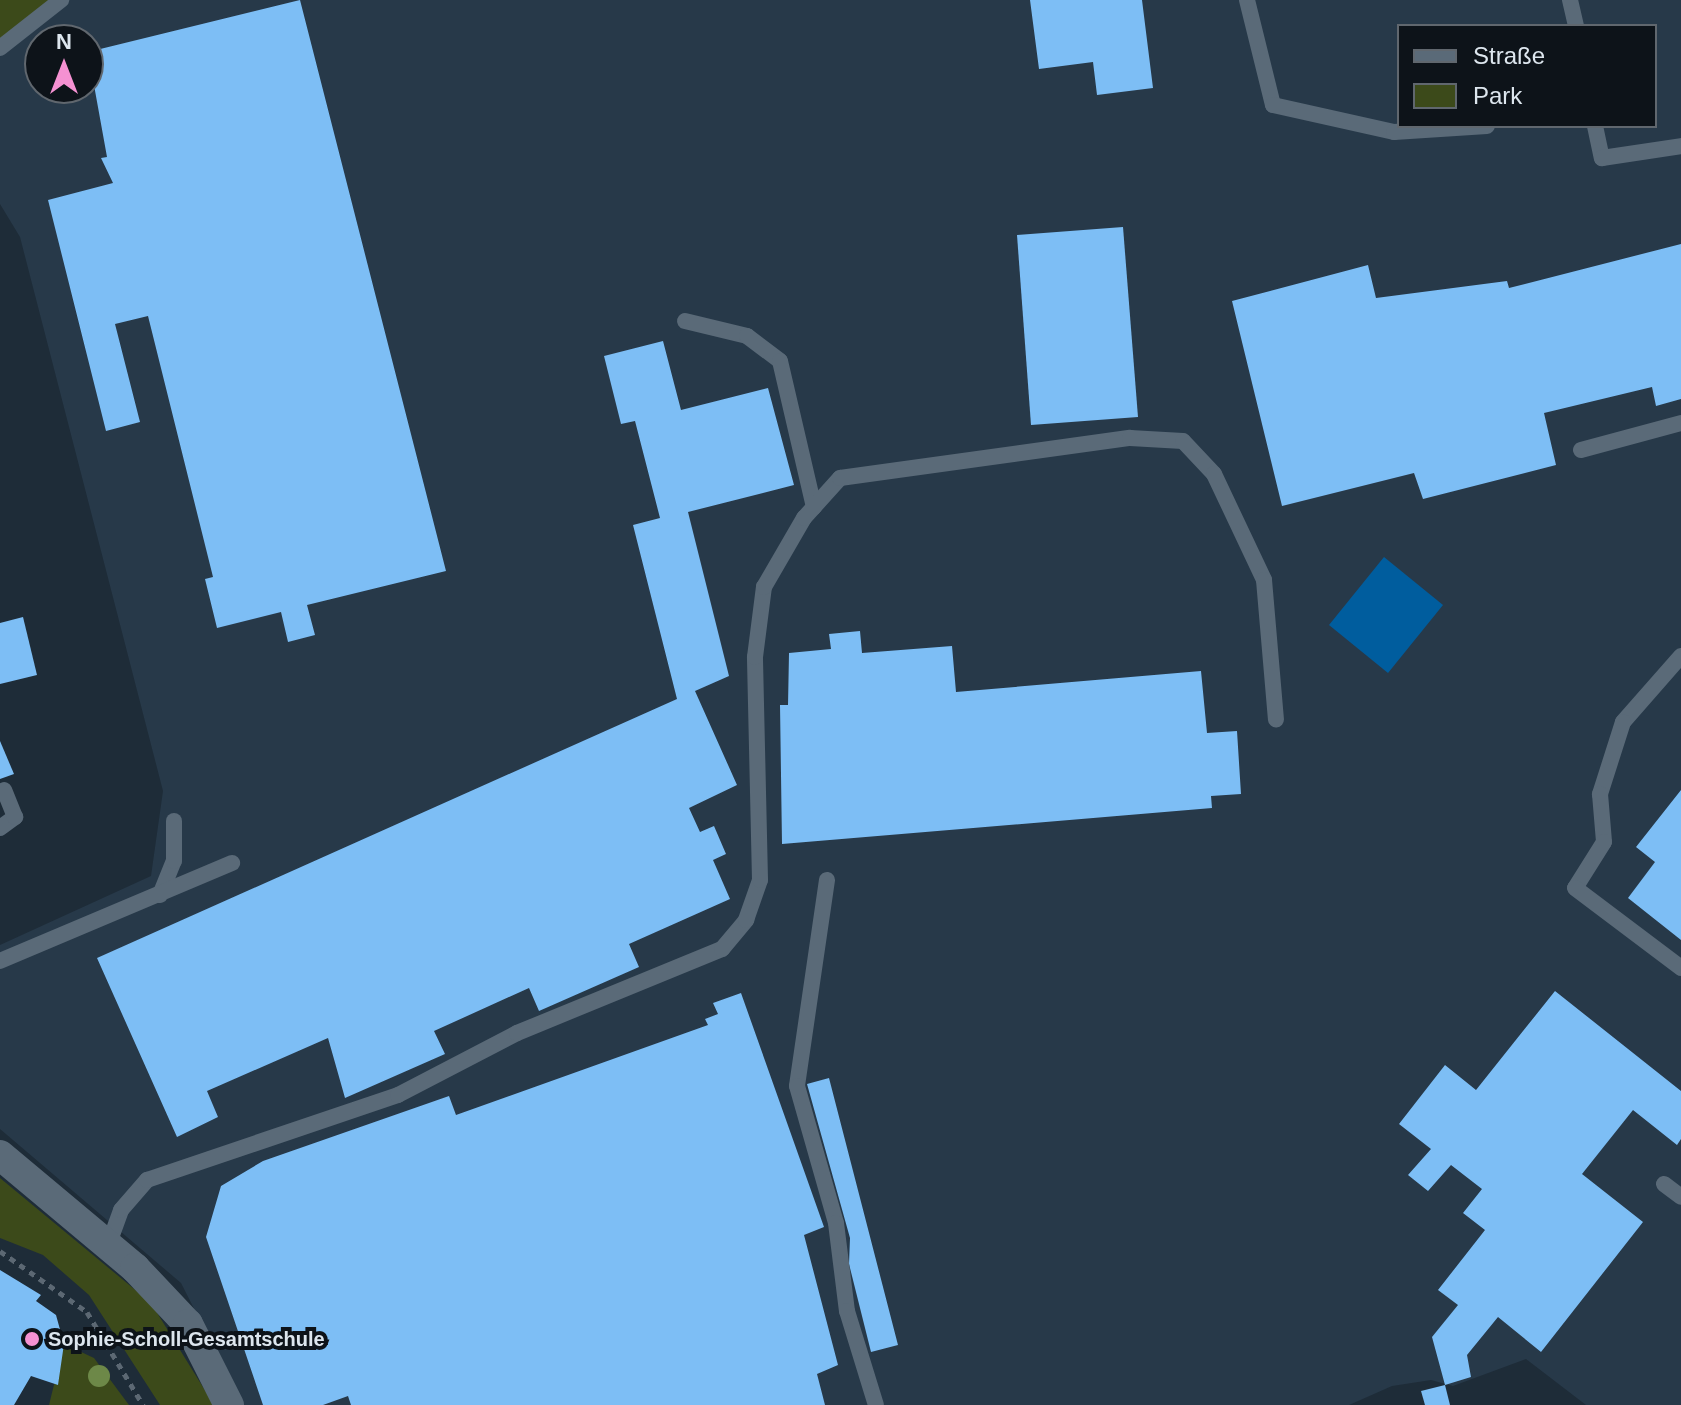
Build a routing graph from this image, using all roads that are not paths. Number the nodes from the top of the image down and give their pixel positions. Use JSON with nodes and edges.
{"nodes":[{"id":1,"x":61,"y":0,"type":"edge"},
{"id":2,"x":1247,"y":0,"type":"edge"},
{"id":3,"x":1570,"y":0,"type":"edge"},
{"id":4,"x":1576,"y":24,"type":"edge"},
{"id":5,"x":0,"y":48,"type":"edge"},
{"id":6,"x":1456,"y":128,"type":"edge"},
{"id":7,"x":1595,"y":128,"type":"edge"},
{"id":8,"x":1681,"y":146,"type":"edge"},
{"id":9,"x":685,"y":321,"type":"dead end"},
{"id":10,"x":1681,"y":423,"type":"edge"},
{"id":11,"x":1581,"y":450,"type":"dead end"},
{"id":12,"x":814,"y":507,"type":"junction"},
{"id":13,"x":1681,"y":656,"type":"edge"},
{"id":14,"x":1276,"y":719,"type":"dead end"},
{"id":15,"x":4,"y":790,"type":"dead end"},
{"id":16,"x":174,"y":821,"type":"dead end"},
{"id":17,"x":0,"y":828,"type":"edge"},
{"id":18,"x":232,"y":863,"type":"dead end"},
{"id":19,"x":827,"y":880,"type":"dead end"},
{"id":20,"x":160,"y":895,"type":"junction"},
{"id":21,"x":0,"y":961,"type":"edge"},
{"id":22,"x":1681,"y":968,"type":"edge"},
{"id":23,"x":0,"y":1155,"type":"edge"},
{"id":24,"x":1664,"y":1184,"type":"dead end"},
{"id":25,"x":1681,"y":1197,"type":"edge"},
{"id":26,"x":108,"y":1246,"type":"junction"},
{"id":27,"x":229,"y":1405,"type":"edge"},
{"id":28,"x":876,"y":1405,"type":"edge"}],
"edges":[{"from":1,"to":5,"type":"lane"},
{"from":2,"to":6,"type":"lane"},
{"from":3,"to":4,"type":"lane"},
{"from":7,"to":8,"type":"lane"},
{"from":9,"to":12,"type":"lane"},
{"from":10,"to":11,"type":"lane"},
{"from":12,"to":14,"type":"lane"},
{"from":12,"to":26,"type":"lane"},
{"from":13,"to":22,"type":"lane"},
{"from":15,"to":17,"type":"lane"},
{"from":16,"to":20,"type":"lane"},
{"from":18,"to":20,"type":"lane"},
{"from":19,"to":28,"type":"lane"},
{"from":20,"to":21,"type":"lane"},
{"from":23,"to":26,"type":"street"},
{"from":24,"to":25,"type":"lane"},
{"from":26,"to":27,"type":"street"}]}
